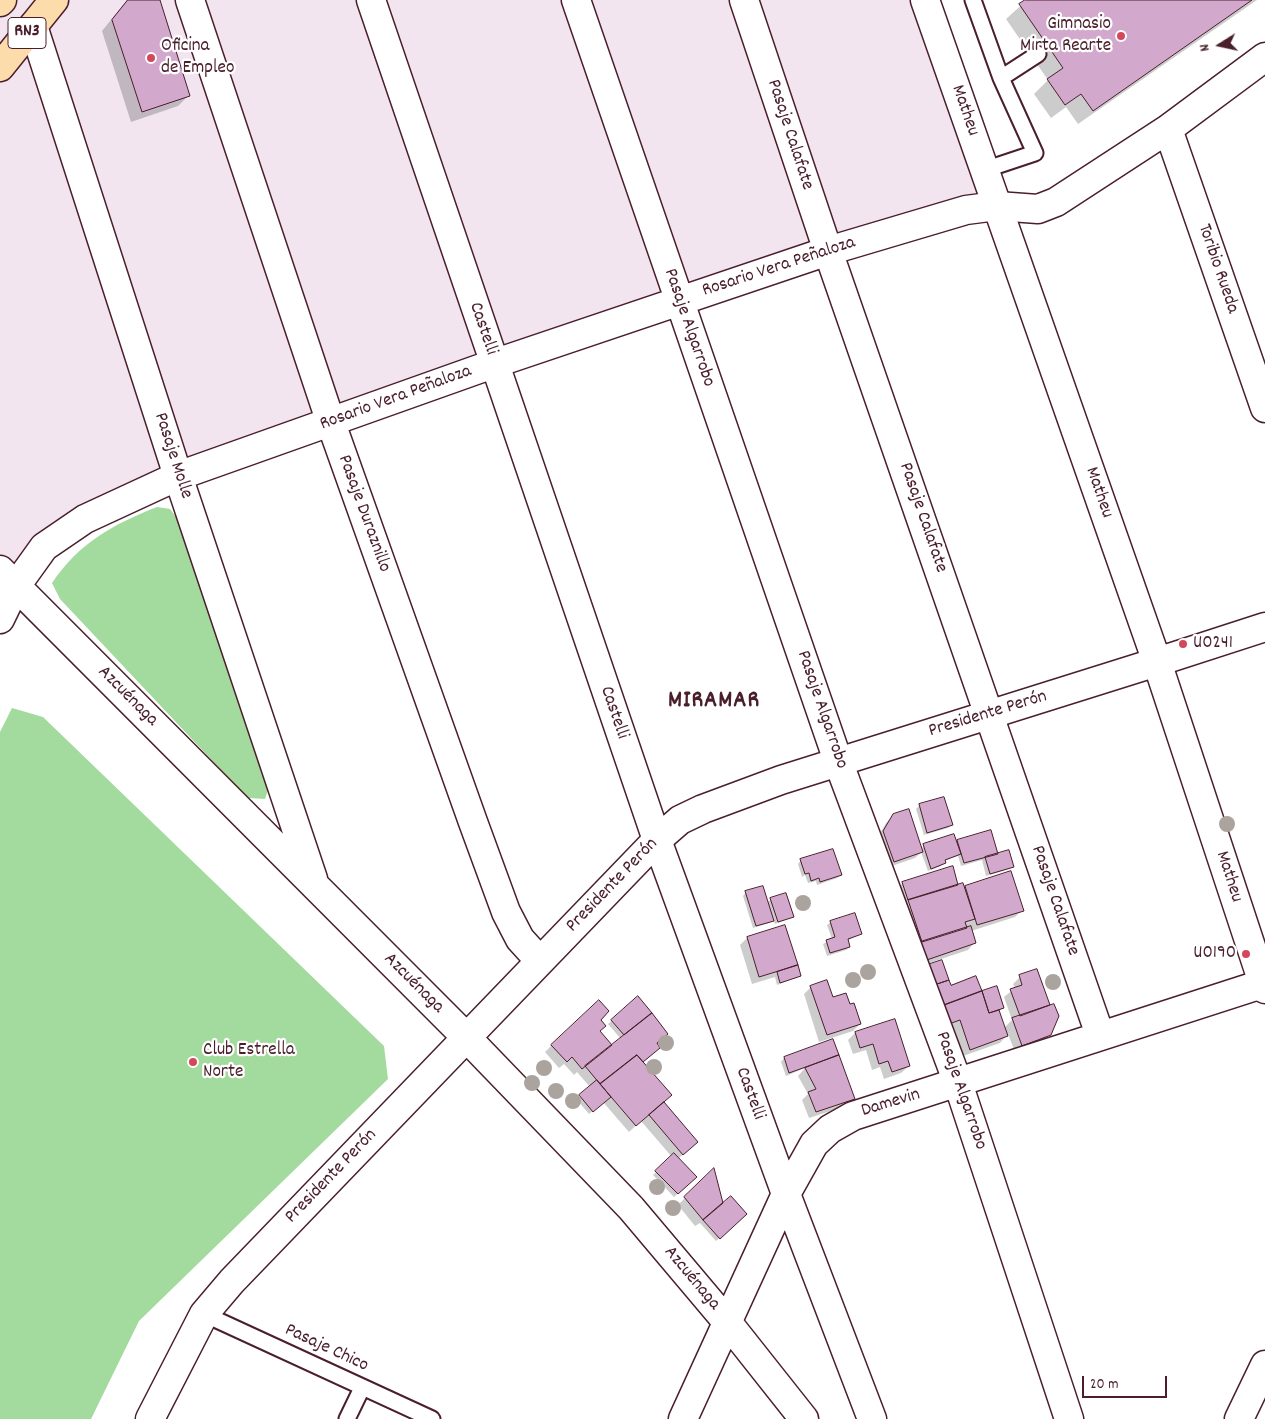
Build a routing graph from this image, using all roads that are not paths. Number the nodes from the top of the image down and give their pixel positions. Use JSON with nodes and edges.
{"nodes":[{"id":1,"x":54,"y":0,"type":"edge"},
{"id":2,"x":190,"y":0,"type":"edge"},
{"id":3,"x":371,"y":0,"type":"edge"},
{"id":4,"x":576,"y":0,"type":"edge"},
{"id":5,"x":744,"y":0,"type":"edge"},
{"id":6,"x":925,"y":0,"type":"edge"},
{"id":7,"x":973,"y":0,"type":"edge"},
{"id":8,"x":13,"y":46,"type":"edge"},
{"id":9,"x":1038,"y":54,"type":"dead end"},
{"id":10,"x":1265,"y":57,"type":"edge"},
{"id":11,"x":0,"y":66,"type":"edge"},
{"id":12,"x":1001,"y":78,"type":"junction"},
{"id":13,"x":1168,"y":129,"type":"junction"},
{"id":14,"x":984,"y":170,"type":"junction"},
{"id":15,"x":997,"y":206,"type":"junction"},
{"id":16,"x":828,"y":251,"type":"junction"},
{"id":17,"x":678,"y":301,"type":"junction"},
{"id":18,"x":493,"y":364,"type":"junction"},
{"id":19,"x":1265,"y":408,"type":"edge"},
{"id":20,"x":330,"y":423,"type":"junction"},
{"id":21,"x":178,"y":476,"type":"junction"},
{"id":22,"x":8,"y":578,"type":"edge"},
{"id":23,"x":0,"y":619,"type":"edge"},
{"id":24,"x":1265,"y":627,"type":"edge"},
{"id":25,"x":1157,"y":662,"type":"junction"},
{"id":26,"x":991,"y":715,"type":"junction"},
{"id":27,"x":838,"y":761,"type":"junction"},
{"id":28,"x":657,"y":840,"type":"junction"},
{"id":29,"x":314,"y":884,"type":"junction"},
{"id":30,"x":540,"y":961,"type":"junction"},
{"id":31,"x":1264,"y":985,"type":"edge"},
{"id":32,"x":1100,"y":1035,"type":"junction"},
{"id":33,"x":466,"y":1037,"type":"junction"},
{"id":34,"x":958,"y":1083,"type":"junction"},
{"id":35,"x":786,"y":1194,"type":"junction"},
{"id":36,"x":204,"y":1314,"type":"junction"},
{"id":37,"x":728,"y":1324,"type":"junction"},
{"id":38,"x":1265,"y":1364,"type":"edge"},
{"id":39,"x":362,"y":1388,"type":"junction"},
{"id":40,"x":150,"y":1419,"type":"edge"},
{"id":41,"x":348,"y":1419,"type":"edge"},
{"id":42,"x":432,"y":1419,"type":"edge"},
{"id":43,"x":683,"y":1419,"type":"edge"},
{"id":44,"x":804,"y":1419,"type":"edge"},
{"id":45,"x":872,"y":1419,"type":"edge"},
{"id":46,"x":1069,"y":1419,"type":"edge"},
{"id":47,"x":1239,"y":1419,"type":"edge"}],
"edges":[{"from":1,"to":8,"type":"highway","number":"RN3"},
{"from":2,"to":20,"type":"street","name":"Pasaje Duraznillo"},
{"from":3,"to":18,"type":"street","name":"Castelli"},
{"from":4,"to":17,"type":"street","name":"Pasaje Algarrobo"},
{"from":5,"to":16,"type":"street","name":"Pasaje Calafate"},
{"from":6,"to":14,"type":"street","name":"Matheu"},
{"from":7,"to":12,"type":"lane"},
{"from":8,"to":11,"type":"highway","number":"RN3"},
{"from":8,"to":21,"type":"street","name":"Pasaje Molle"},
{"from":9,"to":12,"type":"lane"},
{"from":10,"to":13,"type":"street","name":"Rosario Vera Peñaloza"},
{"from":12,"to":14,"type":"lane"},
{"from":13,"to":15,"type":"street","name":"Rosario Vera Peñaloza"},
{"from":13,"to":19,"type":"street","name":"Toribio Rueda"},
{"from":14,"to":15,"type":"street","name":"Matheu"},
{"from":15,"to":16,"type":"street","name":"Rosario Vera Peñaloza"},
{"from":15,"to":25,"type":"street","name":"Matheu"},
{"from":16,"to":17,"type":"street","name":"Rosario Vera Peñaloza"},
{"from":16,"to":26,"type":"street","name":"Pasaje Calafate"},
{"from":17,"to":18,"type":"street","name":"Rosario Vera Peñaloza"},
{"from":17,"to":27,"type":"street","name":"Pasaje Algarrobo"},
{"from":18,"to":20,"type":"street","name":"Rosario Vera Peñaloza"},
{"from":18,"to":28,"type":"street","name":"Castelli"},
{"from":20,"to":21,"type":"street","name":"Rosario Vera Peñaloza"},
{"from":20,"to":30,"type":"street","name":"Pasaje Duraznillo"},
{"from":21,"to":22,"type":"street","name":"Rosario Vera Peñaloza"},
{"from":21,"to":29,"type":"street","name":"Pasaje Molle"},
{"from":22,"to":23,"type":"street","name":"Rosario Vera Peñaloza"},
{"from":22,"to":29,"type":"street","name":"Azcuénaga"},
{"from":24,"to":25,"type":"street","name":"Presidente Perón"},
{"from":25,"to":26,"type":"street","name":"Presidente Perón"},
{"from":25,"to":31,"type":"street","name":"Matheu"},
{"from":26,"to":27,"type":"street","name":"Presidente Perón"},
{"from":26,"to":32,"type":"street","name":"Pasaje Calafate"},
{"from":27,"to":28,"type":"street","name":"Presidente Perón"},
{"from":27,"to":34,"type":"street","name":"Pasaje Algarrobo"},
{"from":28,"to":30,"type":"street","name":"Presidente Perón"},
{"from":28,"to":35,"type":"street","name":"Castelli"},
{"from":29,"to":33,"type":"street","name":"Azcuénaga"},
{"from":30,"to":33,"type":"street","name":"Presidente Perón"},
{"from":31,"to":32,"type":"street","name":"Damevin"},
{"from":32,"to":34,"type":"street","name":"Damevin"},
{"from":33,"to":36,"type":"street","name":"Presidente Perón"},
{"from":33,"to":37,"type":"street","name":"Azcuénaga"},
{"from":34,"to":35,"type":"street","name":"Damevin"},
{"from":34,"to":46,"type":"street","name":"Pasaje Algarrobo"},
{"from":35,"to":37,"type":"street","name":"Damevin"},
{"from":35,"to":45,"type":"street","name":"Castelli"},
{"from":36,"to":39,"type":"lane","name":"Pasaje Chico"},
{"from":36,"to":40,"type":"street","name":"Presidente Perón"},
{"from":37,"to":43,"type":"street","name":"Damevin"},
{"from":37,"to":44,"type":"street","name":"Azcuénaga"},
{"from":38,"to":47,"type":"street"},
{"from":39,"to":41,"type":"lane"},
{"from":39,"to":42,"type":"lane","name":"Pasaje Chico"}]}
